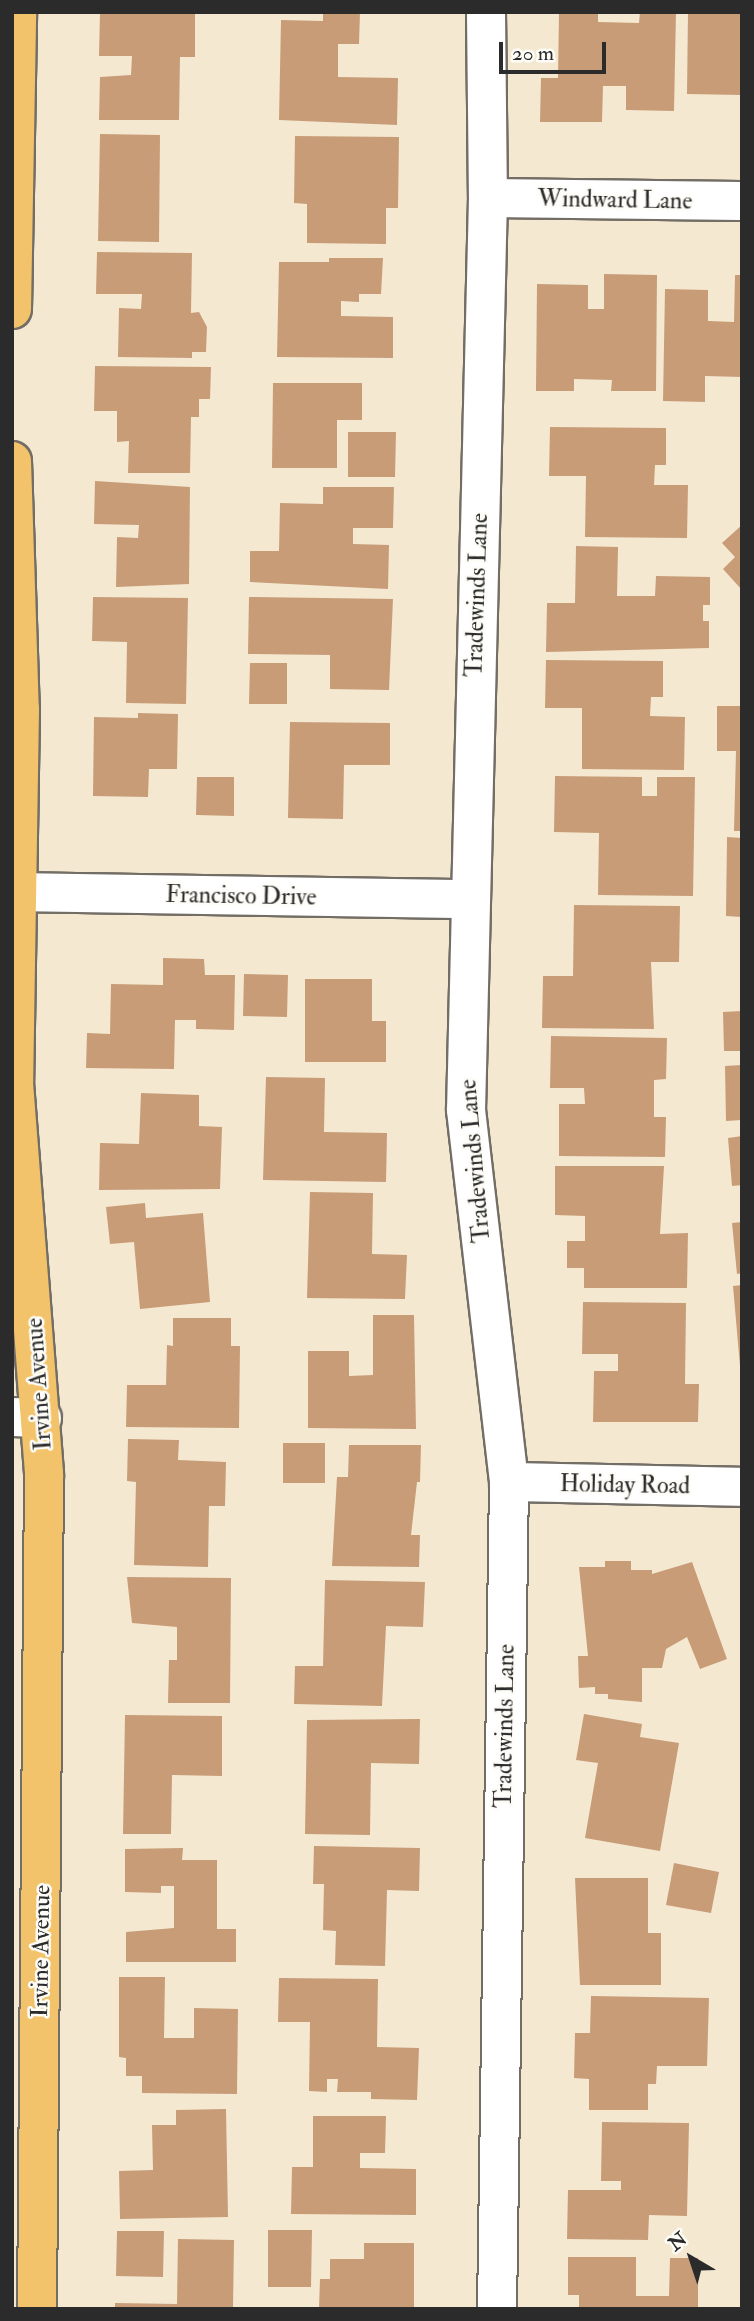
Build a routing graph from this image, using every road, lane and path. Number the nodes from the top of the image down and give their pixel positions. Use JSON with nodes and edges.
{"nodes":[{"id":1,"x":17,"y":12,"type":"edge"},
{"id":2,"x":486,"y":12,"type":"edge"},
{"id":3,"x":13,"y":85,"type":"edge"},
{"id":4,"x":488,"y":198,"type":"junction"},
{"id":5,"x":742,"y":201,"type":"edge"},
{"id":6,"x":12,"y":309,"type":"edge"},
{"id":7,"x":12,"y":461,"type":"edge"},
{"id":8,"x":15,"y":892,"type":"edge"},
{"id":9,"x":469,"y":899,"type":"junction"},
{"id":10,"x":27,"y":1418,"type":"edge"},
{"id":11,"x":509,"y":1482,"type":"junction"},
{"id":12,"x":742,"y":1487,"type":"edge"},
{"id":13,"x":37,"y":2309,"type":"edge"},
{"id":14,"x":497,"y":2309,"type":"edge"}],
"edges":[{"from":1,"to":3,"type":"main road"},
{"from":2,"to":4,"type":"street","name":"Tradewinds Lane"},
{"from":3,"to":6,"type":"main road"},
{"from":4,"to":5,"type":"street","name":"Windward Lane"},
{"from":4,"to":9,"type":"street","name":"Tradewinds Lane"},
{"from":7,"to":8,"type":"main road","name":"Irvine Avenue"},
{"from":8,"to":9,"type":"street","name":"Francisco Drive"},
{"from":8,"to":10,"type":"main road","name":"Irvine Avenue"},
{"from":9,"to":11,"type":"street","name":"Tradewinds Lane"},
{"from":10,"to":13,"type":"main road","name":"Irvine Avenue"},
{"from":11,"to":12,"type":"street","name":"Holiday Road"},
{"from":11,"to":14,"type":"street","name":"Tradewinds Lane"}]}
